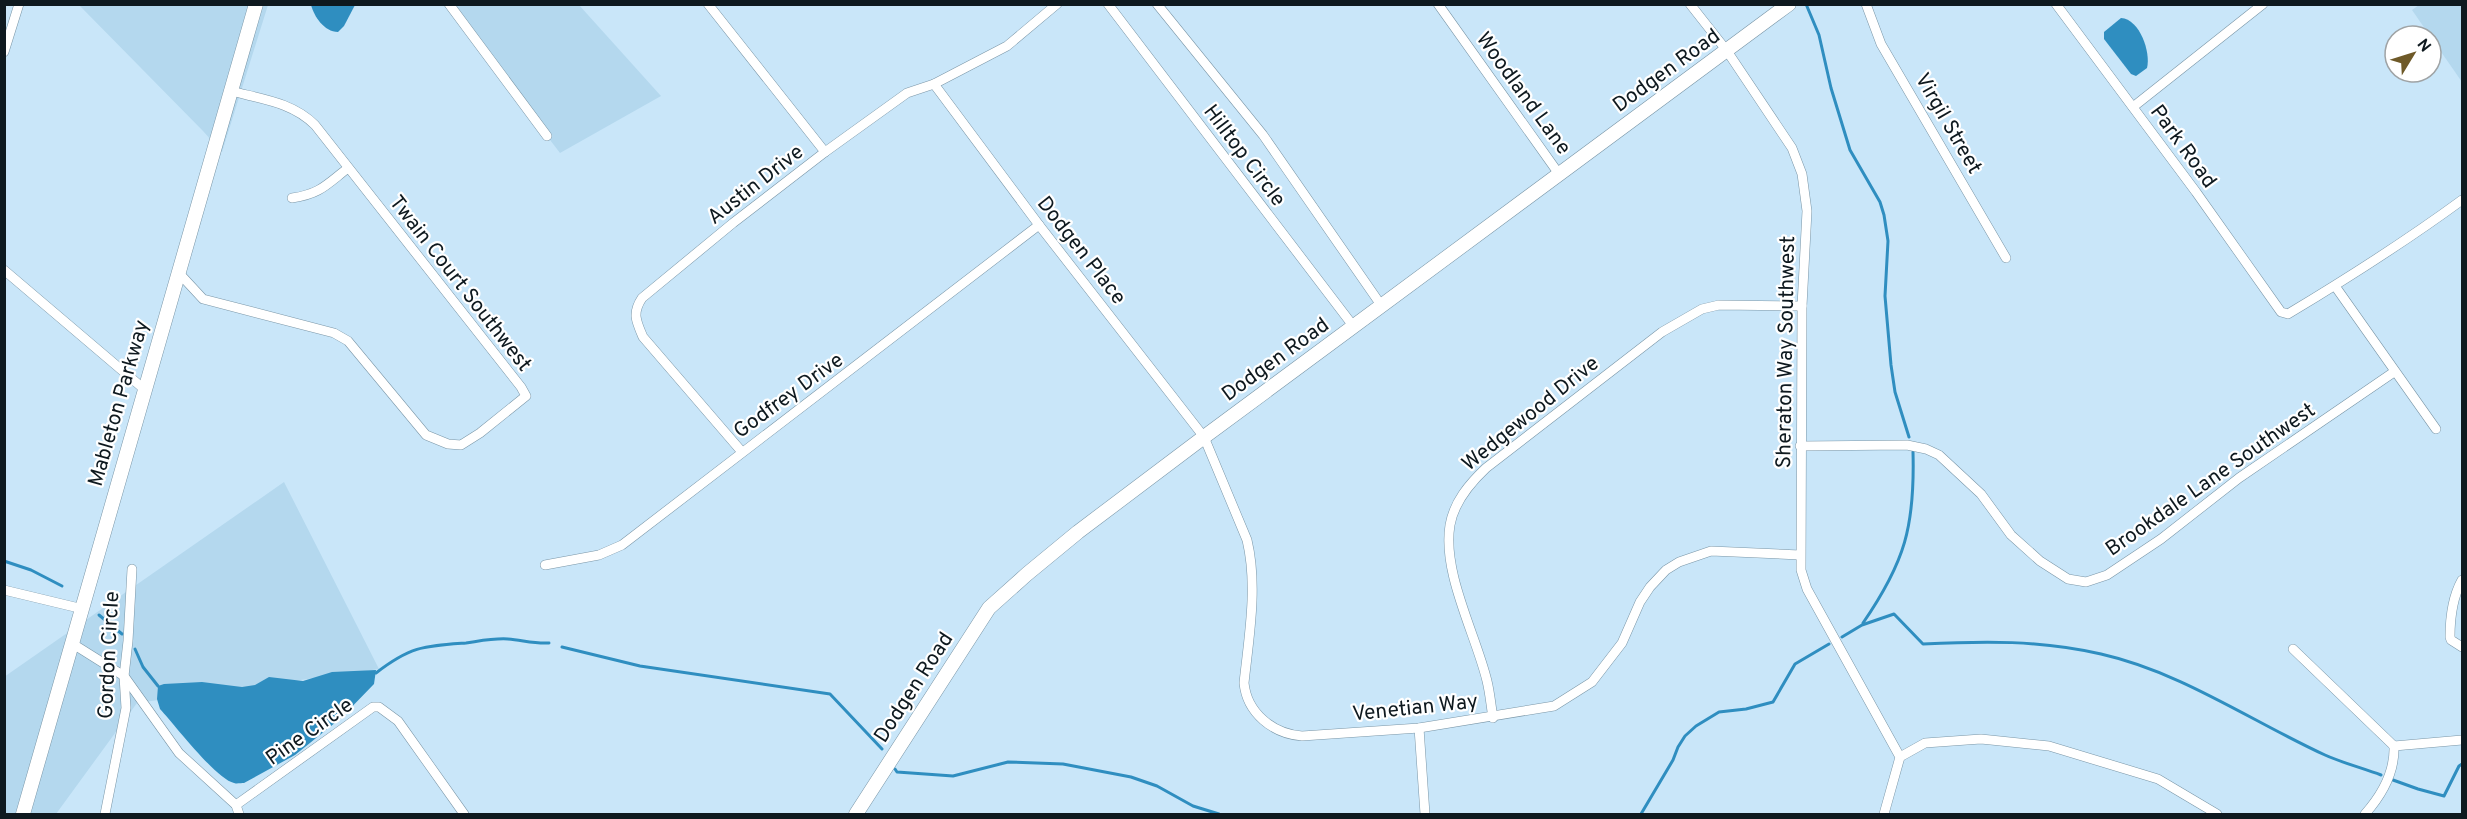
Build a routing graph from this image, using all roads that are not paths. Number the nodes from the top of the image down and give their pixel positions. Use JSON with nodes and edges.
{"nodes":[{"id":1,"x":18,"y":4,"type":"edge"},
{"id":2,"x":256,"y":4,"type":"edge"},
{"id":3,"x":449,"y":4,"type":"edge"},
{"id":4,"x":708,"y":4,"type":"edge"},
{"id":5,"x":1057,"y":4,"type":"edge"},
{"id":6,"x":1108,"y":4,"type":"edge"},
{"id":7,"x":1157,"y":4,"type":"edge"},
{"id":8,"x":1438,"y":4,"type":"edge"},
{"id":9,"x":1690,"y":4,"type":"edge"},
{"id":10,"x":1789,"y":4,"type":"edge"},
{"id":11,"x":1866,"y":4,"type":"edge"},
{"id":12,"x":2056,"y":4,"type":"edge"},
{"id":13,"x":2263,"y":4,"type":"edge"},
{"id":14,"x":1726,"y":51,"type":"junction"},
{"id":15,"x":4,"y":52,"type":"edge"},
{"id":16,"x":934,"y":84,"type":"junction"},
{"id":17,"x":231,"y":91,"type":"junction"},
{"id":18,"x":2133,"y":107,"type":"junction"},
{"id":19,"x":547,"y":136,"type":"dead end"},
{"id":20,"x":825,"y":152,"type":"junction"},
{"id":21,"x":348,"y":168,"type":"junction"},
{"id":22,"x":1559,"y":174,"type":"junction"},
{"id":23,"x":292,"y":198,"type":"dead end"},
{"id":24,"x":2463,"y":200,"type":"edge"},
{"id":25,"x":1039,"y":225,"type":"junction"},
{"id":26,"x":2006,"y":258,"type":"dead end"},
{"id":27,"x":4,"y":270,"type":"edge"},
{"id":28,"x":178,"y":272,"type":"junction"},
{"id":29,"x":2335,"y":286,"type":"junction"},
{"id":30,"x":1381,"y":305,"type":"junction"},
{"id":31,"x":1802,"y":306,"type":"junction"},
{"id":32,"x":1354,"y":327,"type":"junction"},
{"id":33,"x":2394,"y":372,"type":"junction"},
{"id":34,"x":144,"y":389,"type":"junction"},
{"id":35,"x":2436,"y":429,"type":"dead end"},
{"id":36,"x":1204,"y":437,"type":"junction"},
{"id":37,"x":1800,"y":446,"type":"junction"},
{"id":38,"x":741,"y":452,"type":"junction"},
{"id":39,"x":1800,"y":555,"type":"junction"},
{"id":40,"x":545,"y":565,"type":"dead end"},
{"id":41,"x":132,"y":569,"type":"dead end"},
{"id":42,"x":2463,"y":580,"type":"edge"},
{"id":43,"x":4,"y":590,"type":"edge"},
{"id":44,"x":83,"y":609,"type":"junction"},
{"id":45,"x":73,"y":645,"type":"junction"},
{"id":46,"x":2463,"y":647,"type":"edge"},
{"id":47,"x":2293,"y":649,"type":"dead end"},
{"id":48,"x":123,"y":676,"type":"junction"},
{"id":49,"x":1493,"y":718,"type":"junction"},
{"id":50,"x":1419,"y":728,"type":"junction"},
{"id":51,"x":2463,"y":740,"type":"edge"},
{"id":52,"x":2394,"y":746,"type":"junction"},
{"id":53,"x":1900,"y":757,"type":"junction"},
{"id":54,"x":237,"y":810,"type":"edge"},
{"id":55,"x":23,"y":814,"type":"edge"},
{"id":56,"x":105,"y":814,"type":"edge"},
{"id":57,"x":464,"y":814,"type":"edge"},
{"id":58,"x":856,"y":814,"type":"edge"},
{"id":59,"x":1425,"y":814,"type":"edge"},
{"id":60,"x":1884,"y":814,"type":"edge"},
{"id":61,"x":2217,"y":814,"type":"edge"},
{"id":62,"x":2365,"y":814,"type":"edge"}],
"edges":[{"from":1,"to":15,"type":"street"},
{"from":2,"to":17,"type":"street","name":"Mableton Parkway"},
{"from":3,"to":19,"type":"street"},
{"from":4,"to":20,"type":"street"},
{"from":5,"to":16,"type":"street","name":"Austin Drive"},
{"from":6,"to":32,"type":"street","name":"Hilltop Circle"},
{"from":7,"to":30,"type":"street"},
{"from":8,"to":22,"type":"street","name":"Woodland Lane"},
{"from":9,"to":14,"type":"street","name":"Sheraton Way Southwest"},
{"from":10,"to":14,"type":"street","name":"Dodgen Road"},
{"from":11,"to":26,"type":"street","name":"Virgil Street"},
{"from":12,"to":18,"type":"street","name":"Park Road"},
{"from":13,"to":18,"type":"street"},
{"from":14,"to":22,"type":"street","name":"Dodgen Road"},
{"from":14,"to":31,"type":"street","name":"Sheraton Way Southwest"},
{"from":16,"to":20,"type":"street","name":"Austin Drive"},
{"from":16,"to":25,"type":"street","name":"Dodgen Place"},
{"from":17,"to":21,"type":"street","name":"Twain Court Southwest"},
{"from":17,"to":28,"type":"street","name":"Mableton Parkway"},
{"from":18,"to":29,"type":"street","name":"Park Road"},
{"from":20,"to":38,"type":"street","name":"Austin Drive"},
{"from":21,"to":23,"type":"street"},
{"from":21,"to":28,"type":"street","name":"Twain Court Southwest"},
{"from":22,"to":30,"type":"street","name":"Dodgen Road"},
{"from":24,"to":29,"type":"street"},
{"from":25,"to":36,"type":"street","name":"Dodgen Place"},
{"from":25,"to":38,"type":"street","name":"Godfrey Drive"},
{"from":27,"to":34,"type":"street"},
{"from":28,"to":34,"type":"street","name":"Mableton Parkway"},
{"from":29,"to":33,"type":"street"},
{"from":30,"to":32,"type":"street","name":"Dodgen Road"},
{"from":31,"to":37,"type":"street","name":"Sheraton Way Southwest"},
{"from":31,"to":49,"type":"street","name":"Wedgewood Drive"},
{"from":32,"to":36,"type":"street","name":"Dodgen Road"},
{"from":33,"to":35,"type":"street"},
{"from":33,"to":37,"type":"street","name":"Brookdale Lane Southwest"},
{"from":34,"to":44,"type":"street","name":"Mableton Parkway"},
{"from":36,"to":50,"type":"street","name":"Venetian Way"},
{"from":36,"to":58,"type":"street","name":"Dodgen Road"},
{"from":37,"to":39,"type":"street","name":"Sheraton Way Southwest"},
{"from":38,"to":40,"type":"street","name":"Godfrey Drive"},
{"from":39,"to":49,"type":"street","name":"Venetian Way"},
{"from":39,"to":53,"type":"street","name":"Sheraton Way Southwest"},
{"from":41,"to":48,"type":"street","name":"Gordon Circle"},
{"from":42,"to":46,"type":"street"},
{"from":43,"to":44,"type":"street"},
{"from":44,"to":45,"type":"street","name":"Mableton Parkway"},
{"from":45,"to":48,"type":"street"},
{"from":45,"to":55,"type":"street","name":"Mableton Parkway"},
{"from":47,"to":52,"type":"street"},
{"from":48,"to":54,"type":"street"},
{"from":48,"to":56,"type":"street","name":"Gordon Circle"},
{"from":49,"to":50,"type":"street","name":"Venetian Way"},
{"from":50,"to":59,"type":"street"},
{"from":51,"to":52,"type":"street"},
{"from":52,"to":62,"type":"street"},
{"from":53,"to":60,"type":"street"},
{"from":53,"to":61,"type":"street"},
{"from":54,"to":57,"type":"street","name":"Pine Circle"}]}
